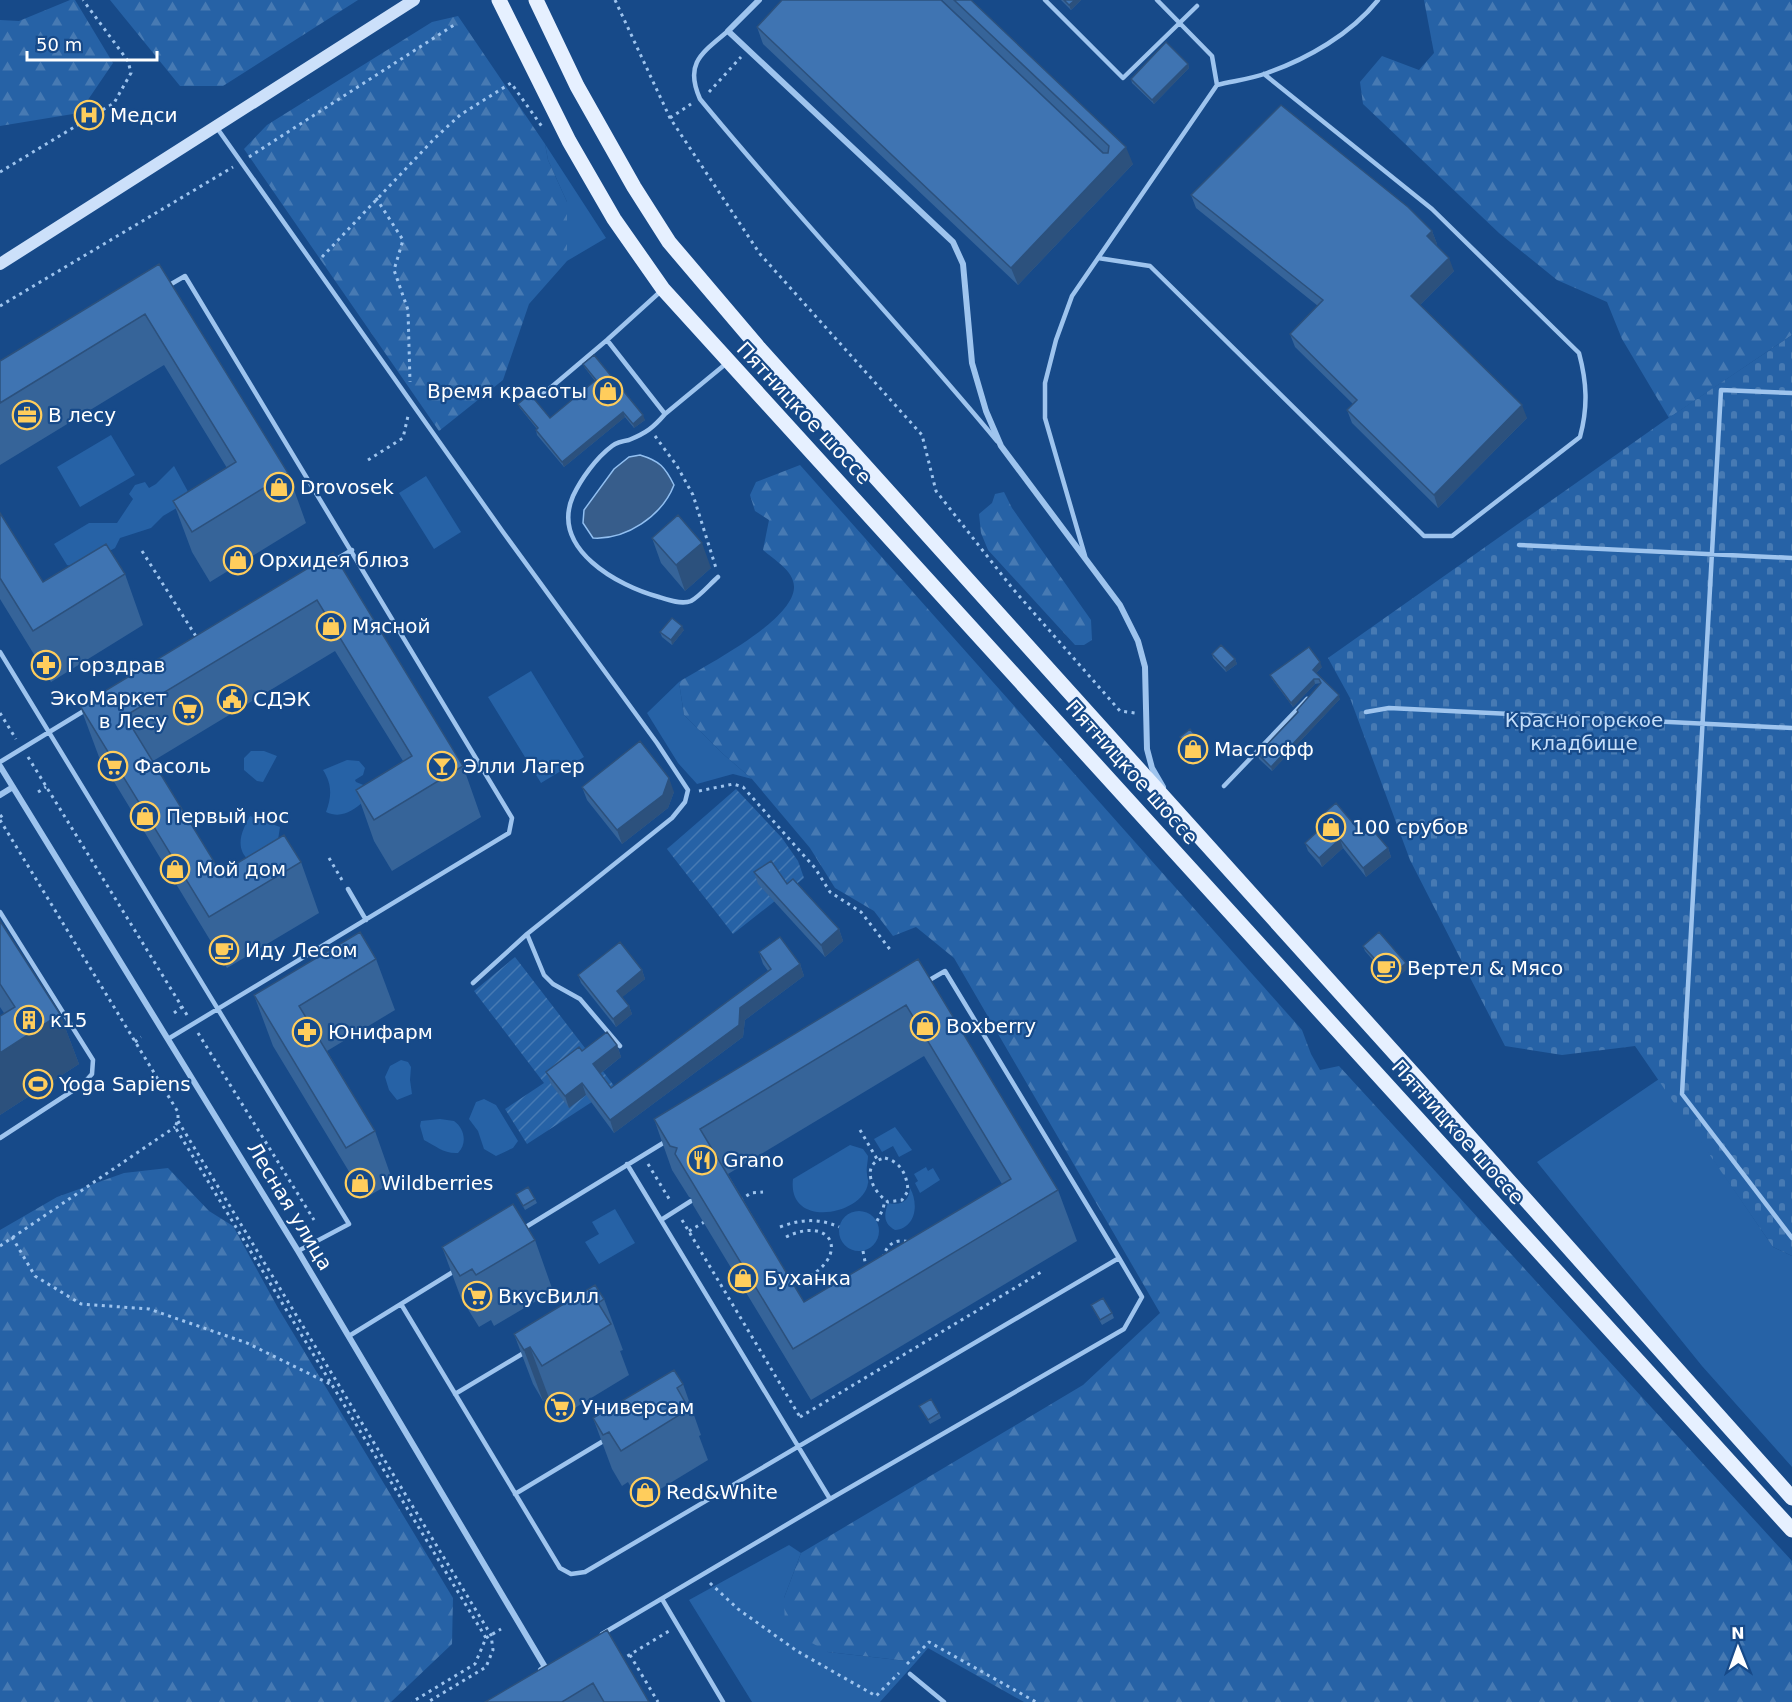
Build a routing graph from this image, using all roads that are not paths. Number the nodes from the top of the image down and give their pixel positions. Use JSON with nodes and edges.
{"nodes":[{"id":1,"x":414,"y":0,"type":"edge"},
{"id":2,"x":499,"y":0,"type":"edge"},
{"id":3,"x":536,"y":0,"type":"edge"},
{"id":4,"x":759,"y":0,"type":"edge"},
{"id":5,"x":1045,"y":0,"type":"edge"},
{"id":6,"x":1157,"y":0,"type":"edge"},
{"id":7,"x":1378,"y":0,"type":"edge"},
{"id":8,"x":1197,"y":6,"type":"dead end"},
{"id":9,"x":1180,"y":22,"type":"junction"},
{"id":10,"x":728,"y":32,"type":"junction"},
{"id":11,"x":1264,"y":74,"type":"junction"},
{"id":12,"x":1217,"y":85,"type":"junction"},
{"id":13,"x":216,"y":128,"type":"junction"},
{"id":14,"x":1098,"y":258,"type":"junction"},
{"id":15,"x":0,"y":264,"type":"edge"},
{"id":16,"x":165,"y":288,"type":"edge"},
{"id":17,"x":663,"y":289,"type":"junction"},
{"id":18,"x":607,"y":340,"type":"junction"},
{"id":19,"x":728,"y":362,"type":"junction"},
{"id":20,"x":1792,"y":393,"type":"edge"},
{"id":21,"x":542,"y":395,"type":"dead end"},
{"id":22,"x":665,"y":414,"type":"junction"},
{"id":23,"x":1001,"y":446,"type":"junction"},
{"id":24,"x":1519,"y":545,"type":"dead end"},
{"id":25,"x":352,"y":549,"type":"junction"},
{"id":26,"x":1712,"y":554,"type":"junction"},
{"id":27,"x":1086,"y":558,"type":"junction"},
{"id":28,"x":1792,"y":558,"type":"edge"},
{"id":29,"x":331,"y":562,"type":"edge"},
{"id":30,"x":718,"y":577,"type":"road end"},
{"id":31,"x":0,"y":652,"type":"edge"},
{"id":32,"x":1311,"y":695,"type":"edge"},
{"id":33,"x":89,"y":708,"type":"edge"},
{"id":34,"x":1366,"y":712,"type":"dead end"},
{"id":35,"x":1703,"y":723,"type":"junction"},
{"id":36,"x":1792,"y":728,"type":"edge"},
{"id":37,"x":50,"y":732,"type":"junction"},
{"id":38,"x":0,"y":764,"type":"edge"},
{"id":39,"x":1224,"y":786,"type":"dead end"},
{"id":40,"x":13,"y":787,"type":"junction"},
{"id":41,"x":0,"y":795,"type":"edge"},
{"id":42,"x":1200,"y":839,"type":"junction"},
{"id":43,"x":348,"y":889,"type":"road end"},
{"id":44,"x":0,"y":912,"type":"edge"},
{"id":45,"x":366,"y":920,"type":"junction"},
{"id":46,"x":527,"y":934,"type":"junction"},
{"id":47,"x":473,"y":983,"type":"dead end"},
{"id":48,"x":924,"y":983,"type":"edge"},
{"id":49,"x":219,"y":1008,"type":"junction"},
{"id":50,"x":168,"y":1039,"type":"junction"},
{"id":51,"x":620,"y":1046,"type":"dead end"},
{"id":52,"x":673,"y":1137,"type":"edge"},
{"id":53,"x":0,"y":1138,"type":"edge"},
{"id":54,"x":627,"y":1164,"type":"junction"},
{"id":55,"x":691,"y":1202,"type":"edge"},
{"id":56,"x":661,"y":1220,"type":"junction"},
{"id":57,"x":519,"y":1231,"type":"edge"},
{"id":58,"x":1792,"y":1238,"type":"edge"},
{"id":59,"x":298,"y":1251,"type":"junction"},
{"id":60,"x":1119,"y":1258,"type":"junction"},
{"id":61,"x":460,"y":1268,"type":"edge"},
{"id":62,"x":400,"y":1304,"type":"junction"},
{"id":63,"x":349,"y":1336,"type":"junction"},
{"id":64,"x":533,"y":1347,"type":"edge"},
{"id":65,"x":455,"y":1394,"type":"junction"},
{"id":66,"x":607,"y":1439,"type":"edge"},
{"id":67,"x":798,"y":1446,"type":"junction"},
{"id":68,"x":515,"y":1494,"type":"junction"},
{"id":69,"x":1792,"y":1498,"type":"edge"},
{"id":70,"x":830,"y":1499,"type":"junction"},
{"id":71,"x":1792,"y":1530,"type":"edge"},
{"id":72,"x":662,"y":1599,"type":"junction"},
{"id":73,"x":594,"y":1639,"type":"edge"},
{"id":74,"x":555,"y":1662,"type":"edge"},
{"id":75,"x":545,"y":1668,"type":"junction"},
{"id":76,"x":536,"y":1673,"type":"edge"},
{"id":77,"x":910,"y":1674,"type":"dead end"},
{"id":78,"x":723,"y":1702,"type":"edge"},
{"id":79,"x":944,"y":1702,"type":"edge"}],
"edges":[{"from":1,"to":13,"type":"street"},
{"from":2,"to":17,"type":"main road","name":"Пятницкое шоссе"},
{"from":3,"to":42,"type":"main road","name":"Пятницкое шоссе"},
{"from":4,"to":10,"type":"street"},
{"from":5,"to":9,"type":"lane"},
{"from":6,"to":9,"type":"lane"},
{"from":7,"to":11,"type":"lane"},
{"from":8,"to":9,"type":"lane"},
{"from":9,"to":12,"type":"lane"},
{"from":10,"to":23,"type":"street"},
{"from":10,"to":23,"type":"lane"},
{"from":11,"to":12,"type":"lane"},
{"from":11,"to":14,"type":"lane"},
{"from":12,"to":14,"type":"lane"},
{"from":13,"to":15,"type":"street"},
{"from":13,"to":46,"type":"lane"},
{"from":14,"to":27,"type":"lane"},
{"from":16,"to":25,"type":"lane"},
{"from":17,"to":18,"type":"lane"},
{"from":17,"to":19,"type":"main road","name":"Пятницкое шоссе"},
{"from":18,"to":21,"type":"lane"},
{"from":18,"to":22,"type":"lane"},
{"from":19,"to":22,"type":"lane"},
{"from":19,"to":71,"type":"main road","name":"Пятницкое шоссе"},
{"from":20,"to":26,"type":"lane"},
{"from":22,"to":30,"type":"lane"},
{"from":23,"to":27,"type":"street"},
{"from":24,"to":26,"type":"lane"},
{"from":25,"to":29,"type":"lane"},
{"from":25,"to":45,"type":"lane"},
{"from":26,"to":28,"type":"lane"},
{"from":26,"to":35,"type":"lane"},
{"from":27,"to":42,"type":"street"},
{"from":31,"to":37,"type":"lane"},
{"from":32,"to":39,"type":"lane"},
{"from":33,"to":37,"type":"lane"},
{"from":34,"to":35,"type":"lane"},
{"from":35,"to":36,"type":"lane"},
{"from":35,"to":58,"type":"lane"},
{"from":37,"to":38,"type":"lane"},
{"from":37,"to":49,"type":"lane"},
{"from":38,"to":40,"type":"street","name":"Лесная улица"},
{"from":40,"to":41,"type":"street"},
{"from":40,"to":50,"type":"street","name":"Лесная улица"},
{"from":42,"to":69,"type":"main road","name":"Пятницкое шоссе"},
{"from":43,"to":45,"type":"lane"},
{"from":44,"to":53,"type":"lane"},
{"from":45,"to":49,"type":"lane"},
{"from":46,"to":47,"type":"lane"},
{"from":46,"to":51,"type":"lane"},
{"from":48,"to":60,"type":"lane"},
{"from":49,"to":50,"type":"lane"},
{"from":49,"to":59,"type":"lane"},
{"from":50,"to":59,"type":"street","name":"Лесная улица"},
{"from":52,"to":54,"type":"lane"},
{"from":54,"to":56,"type":"lane"},
{"from":54,"to":57,"type":"lane"},
{"from":55,"to":56,"type":"lane"},
{"from":56,"to":67,"type":"lane"},
{"from":59,"to":63,"type":"street","name":"Лесная улица"},
{"from":60,"to":67,"type":"lane"},
{"from":60,"to":70,"type":"lane"},
{"from":61,"to":62,"type":"lane"},
{"from":62,"to":63,"type":"lane"},
{"from":62,"to":65,"type":"lane"},
{"from":63,"to":75,"type":"street","name":"Лесная улица"},
{"from":64,"to":65,"type":"lane"},
{"from":65,"to":68,"type":"lane"},
{"from":66,"to":68,"type":"lane"},
{"from":67,"to":68,"type":"lane"},
{"from":67,"to":70,"type":"lane"},
{"from":70,"to":72,"type":"lane"},
{"from":72,"to":73,"type":"lane"},
{"from":72,"to":78,"type":"lane"},
{"from":74,"to":75,"type":"lane"},
{"from":75,"to":76,"type":"street"},
{"from":77,"to":79,"type":"lane"}]}
